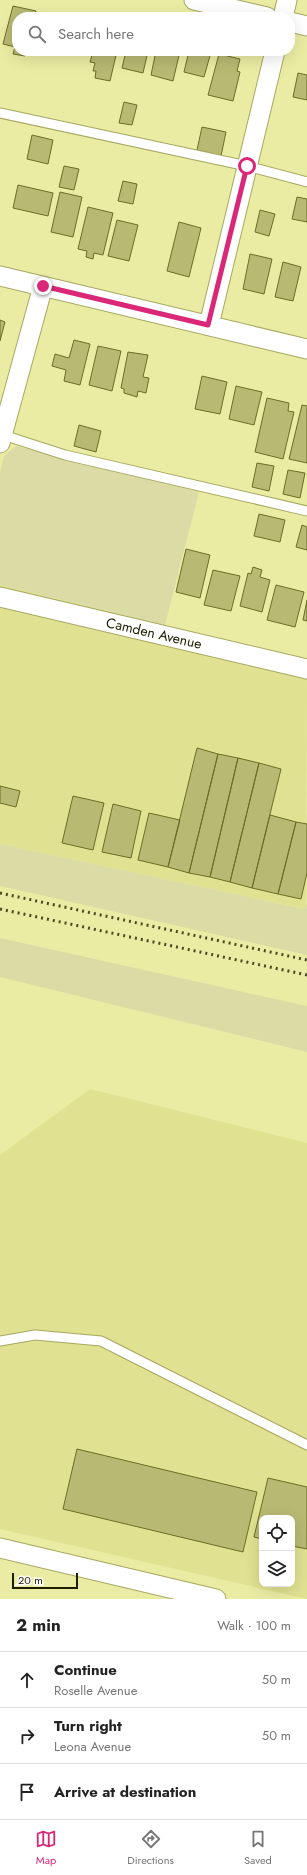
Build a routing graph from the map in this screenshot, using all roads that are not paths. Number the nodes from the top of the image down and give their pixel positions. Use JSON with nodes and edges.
{"nodes":[{"id":1,"x":194,"y":0,"type":"edge"},
{"id":2,"x":287,"y":0,"type":"edge"},
{"id":3,"x":246,"y":12,"type":"edge"},
{"id":4,"x":284,"y":12,"type":"edge"},
{"id":5,"x":295,"y":23,"type":"edge"},
{"id":6,"x":307,"y":26,"type":"edge"},
{"id":7,"x":274,"y":56,"type":"edge"},
{"id":8,"x":0,"y":113,"type":"edge"},
{"id":9,"x":247,"y":166,"type":"junction"},
{"id":10,"x":307,"y":182,"type":"edge"},
{"id":11,"x":0,"y":276,"type":"edge"},
{"id":12,"x":43,"y":286,"type":"junction"},
{"id":13,"x":208,"y":325,"type":"junction"},
{"id":14,"x":307,"y":348,"type":"edge"},
{"id":15,"x":1,"y":437,"type":"edge"},
{"id":16,"x":307,"y":511,"type":"edge"},
{"id":17,"x":0,"y":598,"type":"edge"},
{"id":18,"x":307,"y":669,"type":"edge"},
{"id":19,"x":0,"y":1341,"type":"edge"},
{"id":20,"x":307,"y":1444,"type":"edge"},
{"id":21,"x":0,"y":1548,"type":"edge"},
{"id":22,"x":216,"y":1599,"type":"edge"}],
"edges":[{"from":1,"to":3,"type":"street"},
{"from":2,"to":4,"type":"street"},
{"from":5,"to":6,"type":"street"},
{"from":7,"to":9,"type":"street"},
{"from":8,"to":9,"type":"lane"},
{"from":9,"to":10,"type":"lane"},
{"from":9,"to":13,"type":"street"},
{"from":11,"to":12,"type":"street"},
{"from":12,"to":13,"type":"street"},
{"from":12,"to":15,"type":"street"},
{"from":13,"to":14,"type":"street"},
{"from":15,"to":16,"type":"lane"},
{"from":17,"to":18,"type":"street","name":"Camden Avenue"},
{"from":19,"to":20,"type":"lane"},
{"from":21,"to":22,"type":"street"}]}
